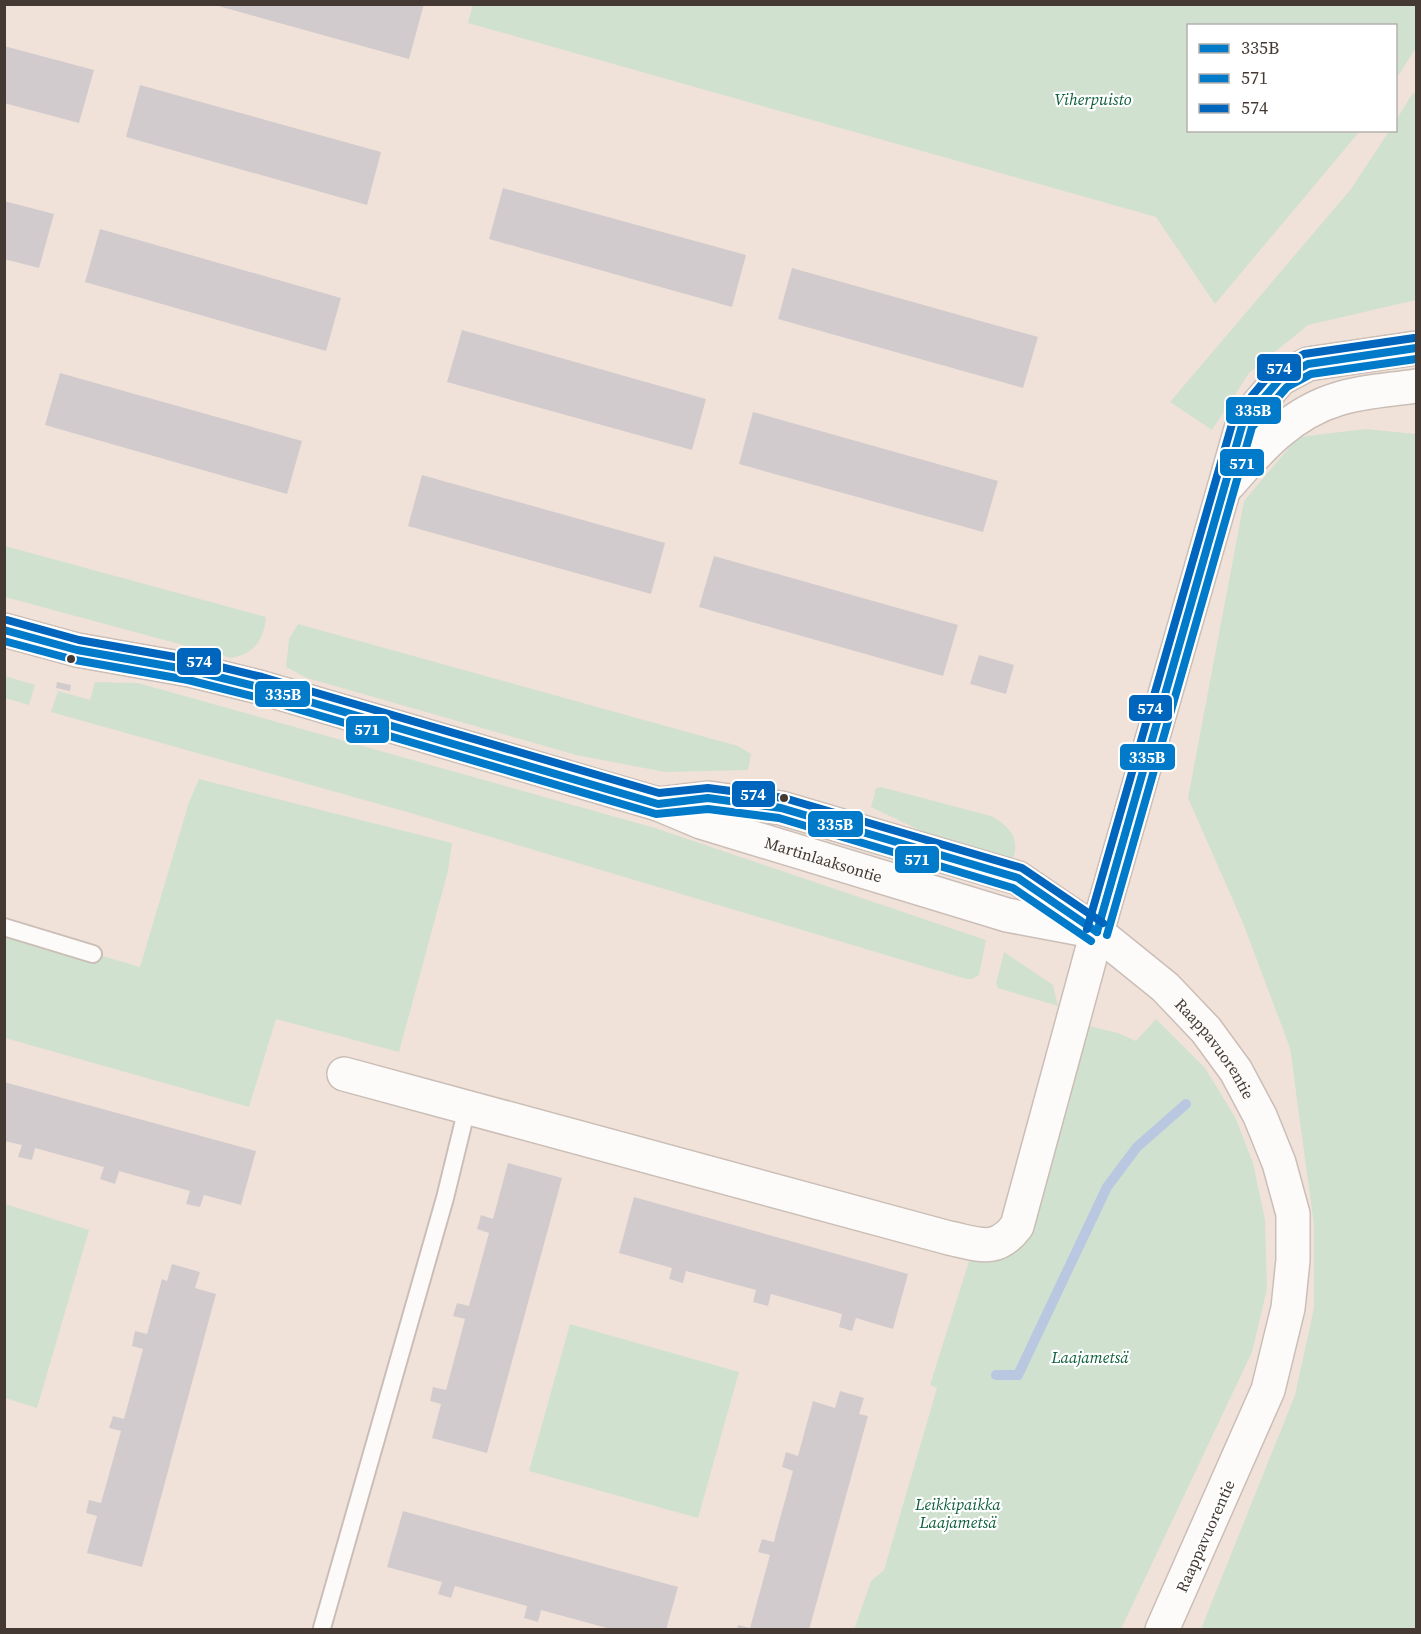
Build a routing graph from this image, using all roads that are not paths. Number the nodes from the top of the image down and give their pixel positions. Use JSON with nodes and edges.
{"nodes":[{"id":1,"x":1416,"y":348,"type":"edge"},
{"id":2,"x":1416,"y":386,"type":"edge"},
{"id":3,"x":1222,"y":492,"type":"junction"},
{"id":4,"x":4,"y":630,"type":"edge"},
{"id":5,"x":4,"y":927,"type":"edge"},
{"id":6,"x":1097,"y":932,"type":"junction"},
{"id":7,"x":93,"y":954,"type":"dead end"},
{"id":8,"x":344,"y":1074,"type":"dead end"},
{"id":9,"x":467,"y":1108,"type":"junction"},
{"id":10,"x":322,"y":1628,"type":"dead end"},
{"id":11,"x":1162,"y":1629,"type":"edge"}],
"edges":[{"from":1,"to":3,"type":"street"},
{"from":2,"to":3,"type":"street"},
{"from":3,"to":6,"type":"street"},
{"from":4,"to":6,"type":"street","name":"Martinlaaksontie"},
{"from":5,"to":7,"type":"lane"},
{"from":6,"to":9,"type":"street"},
{"from":6,"to":11,"type":"street","name":"Raappavuorentie"},
{"from":8,"to":9,"type":"street"},
{"from":9,"to":10,"type":"lane"}]}
